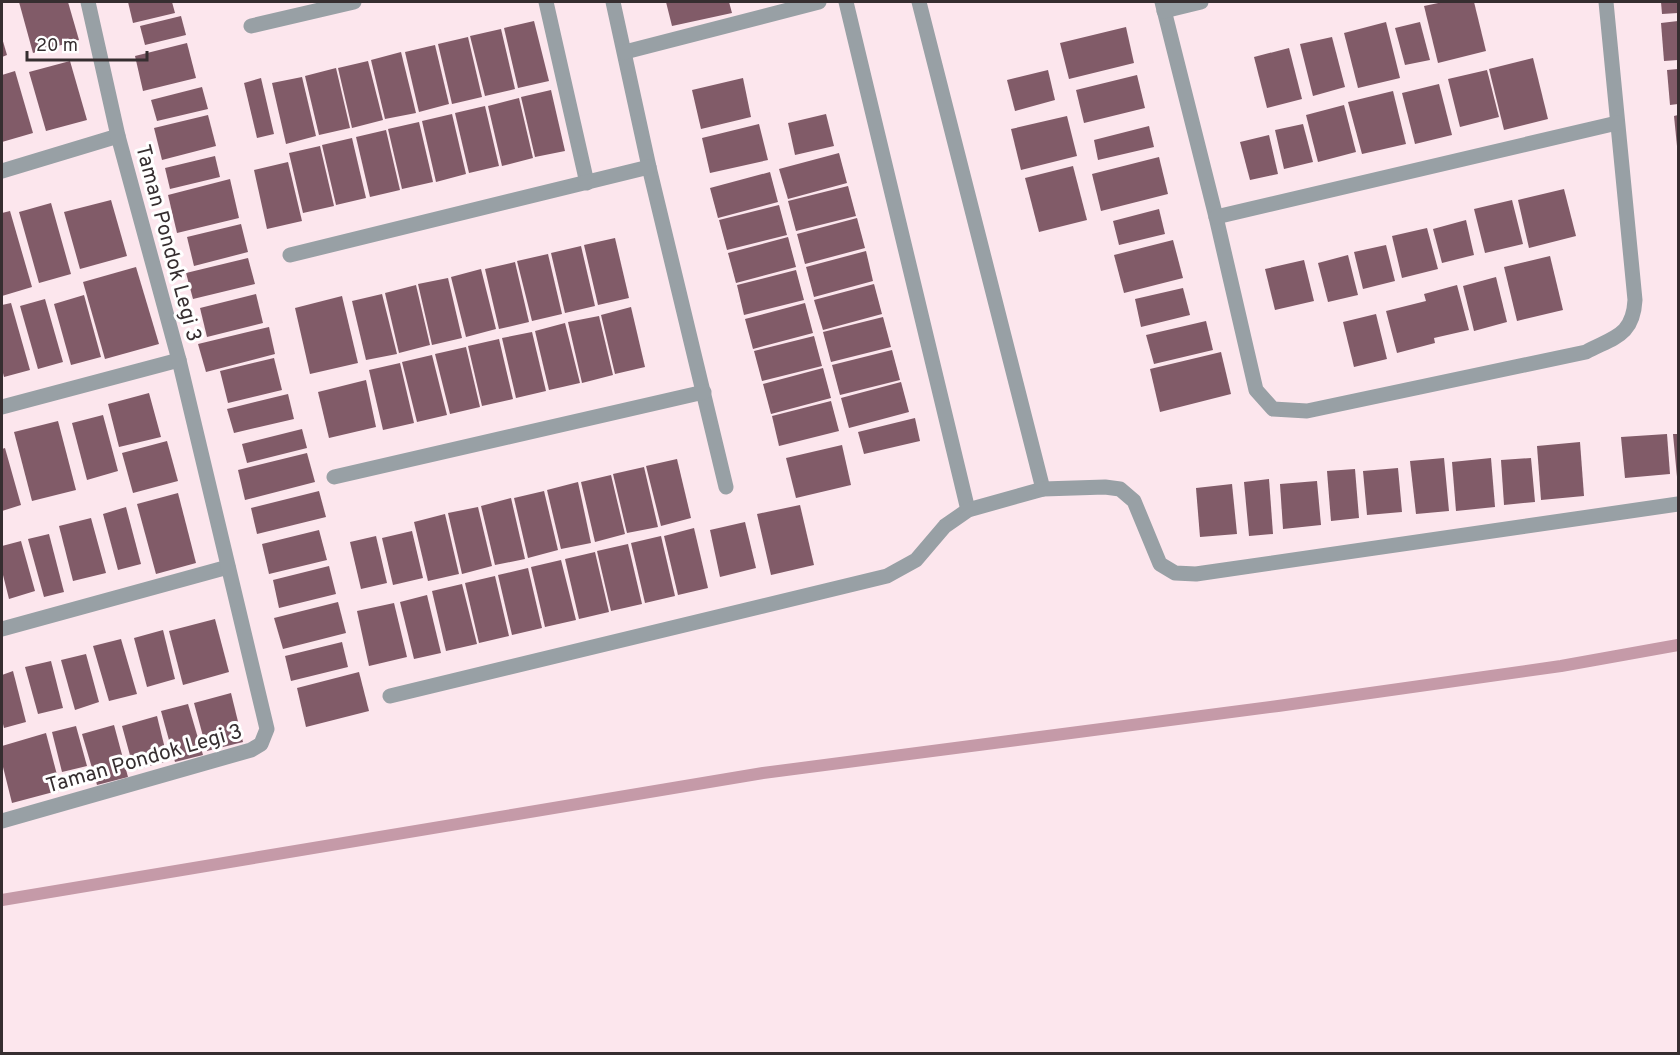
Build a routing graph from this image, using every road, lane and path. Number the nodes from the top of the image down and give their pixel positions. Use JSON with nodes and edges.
{"nodes":[{"id":1,"x":88,"y":2,"type":"edge"},
{"id":2,"x":354,"y":2,"type":"edge"},
{"id":3,"x":546,"y":2,"type":"edge"},
{"id":4,"x":613,"y":2,"type":"edge"},
{"id":5,"x":819,"y":2,"type":"edge"},
{"id":6,"x":846,"y":2,"type":"edge"},
{"id":7,"x":919,"y":2,"type":"edge"},
{"id":8,"x":1201,"y":2,"type":"edge"},
{"id":9,"x":1606,"y":2,"type":"edge"},
{"id":10,"x":1163,"y":6,"type":"edge"},
{"id":11,"x":251,"y":26,"type":"dead end"},
{"id":12,"x":625,"y":52,"type":"junction"},
{"id":13,"x":1617,"y":123,"type":"junction"},
{"id":14,"x":118,"y":136,"type":"junction"},
{"id":15,"x":649,"y":167,"type":"junction"},
{"id":16,"x":2,"y":171,"type":"edge"},
{"id":17,"x":587,"y":183,"type":"junction"},
{"id":18,"x":1216,"y":217,"type":"junction"},
{"id":19,"x":290,"y":255,"type":"dead end"},
{"id":20,"x":179,"y":360,"type":"junction"},
{"id":21,"x":704,"y":392,"type":"junction"},
{"id":22,"x":2,"y":407,"type":"edge"},
{"id":23,"x":334,"y":477,"type":"dead end"},
{"id":24,"x":726,"y":487,"type":"dead end"},
{"id":25,"x":1042,"y":489,"type":"junction"},
{"id":26,"x":1678,"y":504,"type":"edge"},
{"id":27,"x":968,"y":510,"type":"junction"},
{"id":28,"x":228,"y":567,"type":"junction"},
{"id":29,"x":2,"y":629,"type":"edge"},
{"id":30,"x":390,"y":696,"type":"dead end"},
{"id":31,"x":2,"y":822,"type":"edge"}],
"edges":[{"from":1,"to":14,"type":"street","name":"Taman Pondok Legi 3"},
{"from":2,"to":11,"type":"street"},
{"from":3,"to":17,"type":"street"},
{"from":4,"to":12,"type":"street"},
{"from":5,"to":12,"type":"street"},
{"from":6,"to":27,"type":"street"},
{"from":7,"to":25,"type":"street"},
{"from":8,"to":10,"type":"street"},
{"from":9,"to":13,"type":"street"},
{"from":10,"to":18,"type":"street"},
{"from":12,"to":15,"type":"street"},
{"from":13,"to":18,"type":"street"},
{"from":13,"to":18,"type":"street"},
{"from":14,"to":16,"type":"street","name":"Taman Pondok Legi 3"},
{"from":14,"to":20,"type":"street","name":"Taman Pondok Legi 3"},
{"from":15,"to":17,"type":"street"},
{"from":15,"to":21,"type":"street"},
{"from":17,"to":19,"type":"street"},
{"from":20,"to":22,"type":"street","name":"Taman Pondok Legi 3"},
{"from":20,"to":28,"type":"street","name":"Taman Pondok Legi 3"},
{"from":21,"to":23,"type":"street"},
{"from":21,"to":24,"type":"street"},
{"from":25,"to":26,"type":"street"},
{"from":25,"to":27,"type":"street"},
{"from":27,"to":30,"type":"street"},
{"from":28,"to":29,"type":"street"},
{"from":28,"to":31,"type":"street","name":"Taman Pondok Legi 3"}]}
